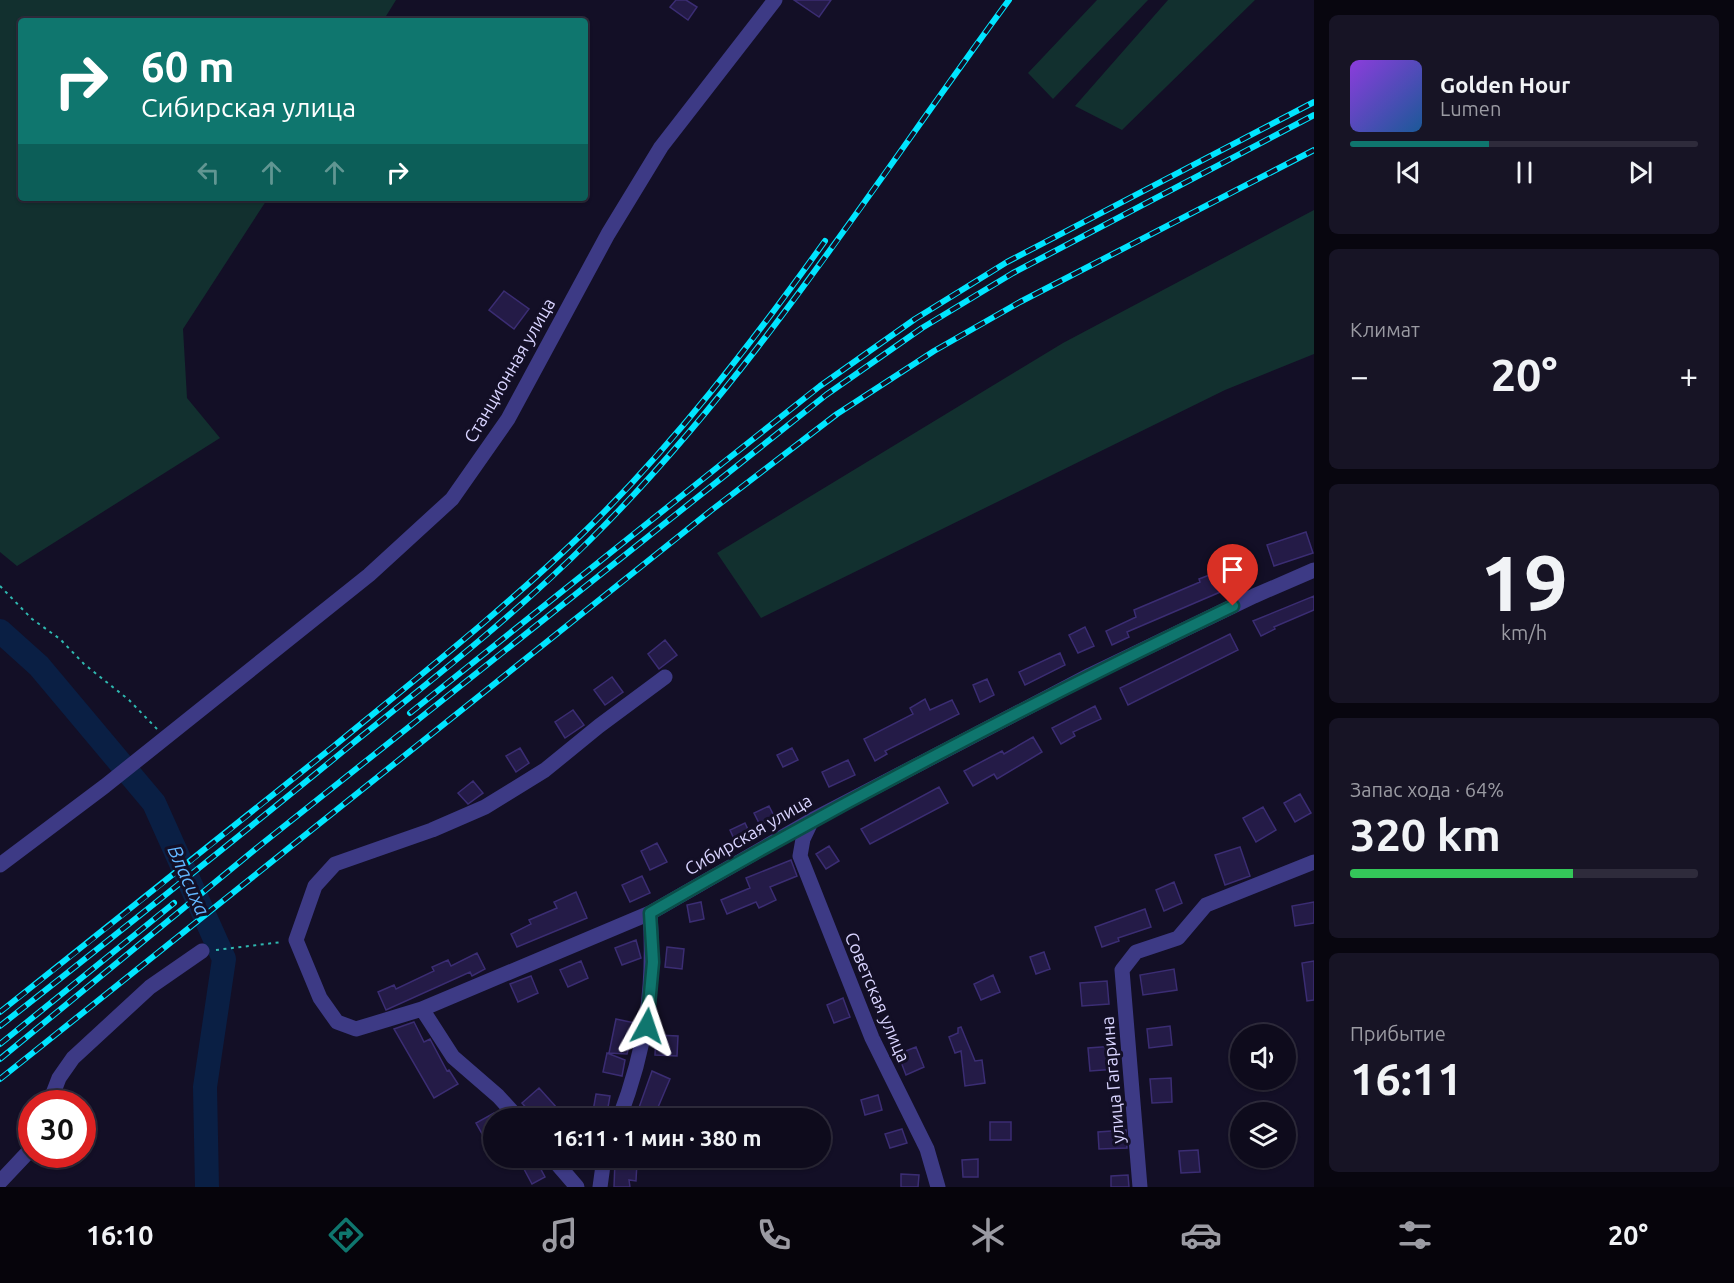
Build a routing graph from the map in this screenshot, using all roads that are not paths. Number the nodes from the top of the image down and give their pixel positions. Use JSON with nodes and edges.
{"nodes":[{"id":1,"x":775,"y":0,"type":"edge"},
{"id":2,"x":1314,"y":570,"type":"edge"},
{"id":3,"x":665,"y":677,"type":"dead end"},
{"id":4,"x":812,"y":820,"type":"junction"},
{"id":5,"x":1314,"y":862,"type":"edge"},
{"id":6,"x":0,"y":865,"type":"edge"},
{"id":7,"x":650,"y":913,"type":"junction"},
{"id":8,"x":209,"y":950,"type":"road end"},
{"id":9,"x":422,"y":1009,"type":"junction"},
{"id":10,"x":54,"y":1090,"type":"edge"},
{"id":11,"x":509,"y":1108,"type":"edge"},
{"id":12,"x":622,"y":1108,"type":"edge"},
{"id":13,"x":18,"y":1163,"type":"edge"},
{"id":14,"x":561,"y":1168,"type":"edge"},
{"id":15,"x":603,"y":1168,"type":"edge"},
{"id":16,"x":0,"y":1182,"type":"edge"},
{"id":17,"x":577,"y":1187,"type":"edge"},
{"id":18,"x":600,"y":1187,"type":"edge"},
{"id":19,"x":938,"y":1187,"type":"edge"},
{"id":20,"x":1140,"y":1187,"type":"edge"}],
"edges":[{"from":1,"to":6,"type":"street","name":"Станционная улица"},
{"from":2,"to":4,"type":"street","name":"Сибирская улица"},
{"from":3,"to":9,"type":"street","name":"Сибирская улица"},
{"from":4,"to":7,"type":"street","name":"Сибирская улица"},
{"from":4,"to":19,"type":"street","name":"Советская улица"},
{"from":5,"to":20,"type":"street","name":"улица Гагарина"},
{"from":7,"to":9,"type":"street","name":"Сибирская улица"},
{"from":7,"to":12,"type":"street"},
{"from":8,"to":10,"type":"street"},
{"from":9,"to":11,"type":"street"},
{"from":13,"to":16,"type":"street"},
{"from":14,"to":17,"type":"street"},
{"from":15,"to":18,"type":"street"}]}
